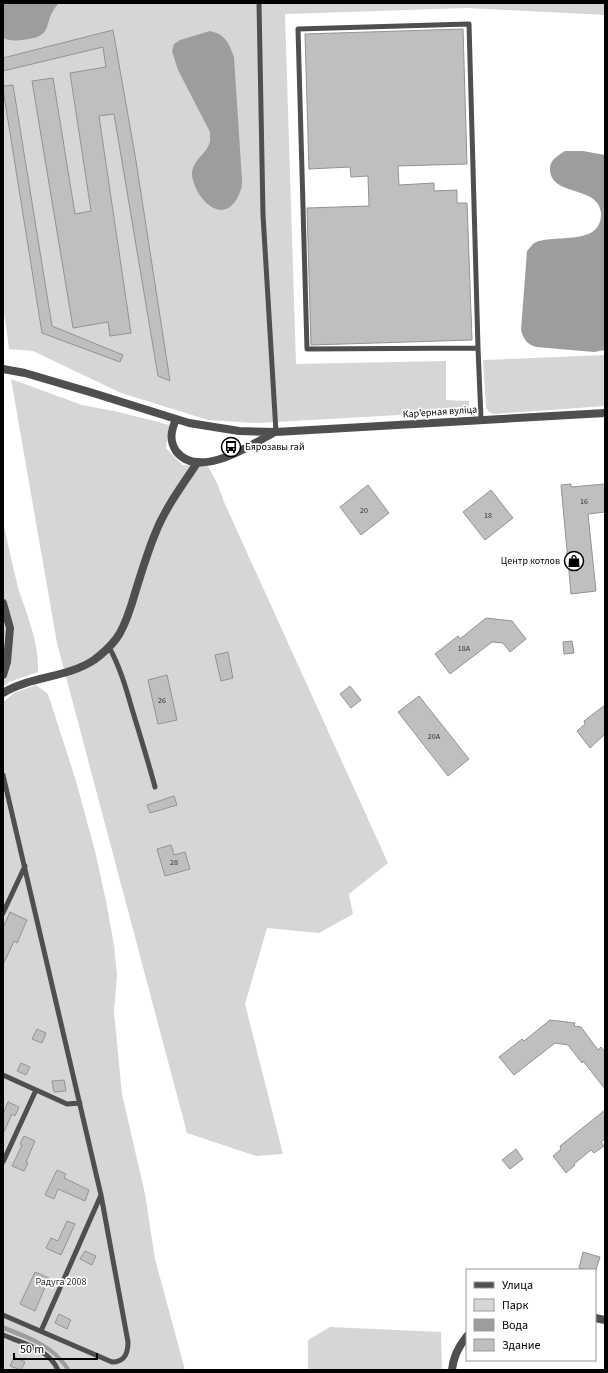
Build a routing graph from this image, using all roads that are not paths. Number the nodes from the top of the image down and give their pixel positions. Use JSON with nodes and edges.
{"nodes":[{"id":1,"x":259,"y":3,"type":"edge"},
{"id":2,"x":478,"y":348,"type":"junction"},
{"id":3,"x":3,"y":369,"type":"edge"},
{"id":4,"x":605,"y":413,"type":"edge"},
{"id":5,"x":176,"y":419,"type":"junction"},
{"id":6,"x":481,"y":419,"type":"junction"},
{"id":7,"x":276,"y":432,"type":"junction"},
{"id":8,"x":196,"y":463,"type":"junction"},
{"id":9,"x":3,"y":603,"type":"edge"},
{"id":10,"x":109,"y":647,"type":"junction"},
{"id":11,"x":3,"y":675,"type":"edge"},
{"id":12,"x":3,"y":693,"type":"edge"},
{"id":13,"x":3,"y":775,"type":"edge"},
{"id":14,"x":155,"y":787,"type":"dead end"},
{"id":15,"x":24,"y":866,"type":"junction"},
{"id":16,"x":3,"y":913,"type":"edge"},
{"id":17,"x":3,"y":1075,"type":"edge"},
{"id":18,"x":36,"y":1090,"type":"junction"},
{"id":19,"x":80,"y":1103,"type":"junction"},
{"id":20,"x":3,"y":1162,"type":"edge"},
{"id":21,"x":101,"y":1195,"type":"junction"},
{"id":22,"x":3,"y":1315,"type":"edge"},
{"id":23,"x":41,"y":1331,"type":"junction"},
{"id":24,"x":3,"y":1335,"type":"edge"},
{"id":25,"x":466,"y":1337,"type":"edge"},
{"id":26,"x":58,"y":1370,"type":"edge"},
{"id":27,"x":452,"y":1370,"type":"edge"}],
"edges":[{"from":1,"to":7,"type":"lane"},
{"from":2,"to":2,"type":"lane"},
{"from":2,"to":6,"type":"lane"},
{"from":3,"to":5,"type":"street","name":"Карʼерная вуліца"},
{"from":4,"to":6,"type":"street","name":"Карʼерная вуліца"},
{"from":5,"to":7,"type":"street","name":"Карʼерная вуліца"},
{"from":5,"to":8,"type":"street"},
{"from":6,"to":7,"type":"street","name":"Карʼерная вуліца"},
{"from":7,"to":8,"type":"street","name":"Карʼерная вуліца"},
{"from":8,"to":10,"type":"street"},
{"from":9,"to":11,"type":"street"},
{"from":10,"to":12,"type":"street"},
{"from":10,"to":14,"type":"lane"},
{"from":13,"to":15,"type":"lane"},
{"from":15,"to":16,"type":"lane"},
{"from":15,"to":19,"type":"lane"},
{"from":17,"to":18,"type":"lane"},
{"from":18,"to":19,"type":"lane"},
{"from":18,"to":20,"type":"lane"},
{"from":19,"to":21,"type":"lane"},
{"from":21,"to":23,"type":"lane"},
{"from":21,"to":23,"type":"lane"},
{"from":22,"to":23,"type":"lane"},
{"from":24,"to":26,"type":"lane"},
{"from":25,"to":27,"type":"street"}]}
